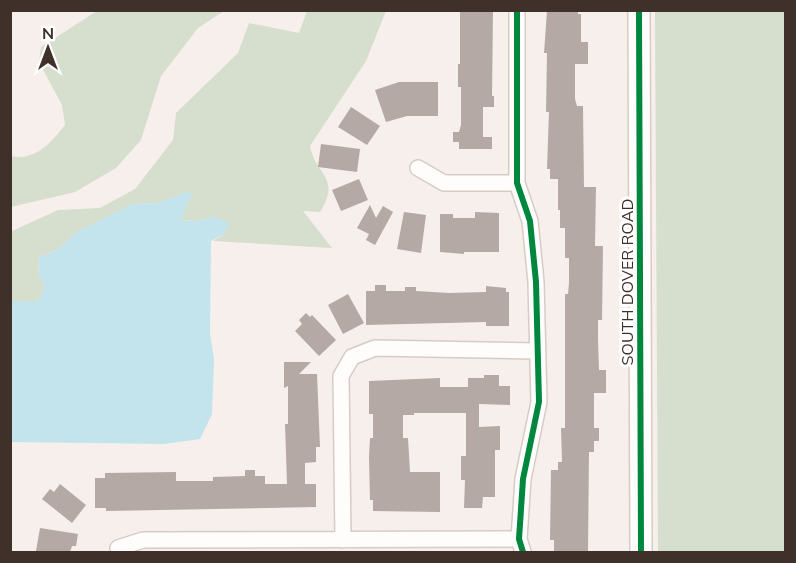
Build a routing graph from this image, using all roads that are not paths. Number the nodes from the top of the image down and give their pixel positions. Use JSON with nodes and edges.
{"nodes":[{"id":1,"x":517,"y":10,"type":"edge"},
{"id":2,"x":639,"y":10,"type":"edge"},
{"id":3,"x":418,"y":168,"type":"dead end"},
{"id":4,"x":517,"y":183,"type":"junction"},
{"id":5,"x":537,"y":351,"type":"junction"},
{"id":6,"x":343,"y":540,"type":"junction"},
{"id":7,"x":521,"y":546,"type":"edge"},
{"id":8,"x":118,"y":548,"type":"dead end"},
{"id":9,"x":641,"y":552,"type":"edge"}],
"edges":[{"from":1,"to":4,"type":"street"},
{"from":2,"to":9,"type":"street","name":"SOUTH DOVER ROAD"},
{"from":3,"to":4,"type":"street"},
{"from":4,"to":5,"type":"street"},
{"from":5,"to":6,"type":"street"},
{"from":5,"to":7,"type":"street"},
{"from":6,"to":7,"type":"street"},
{"from":6,"to":8,"type":"street"}]}
